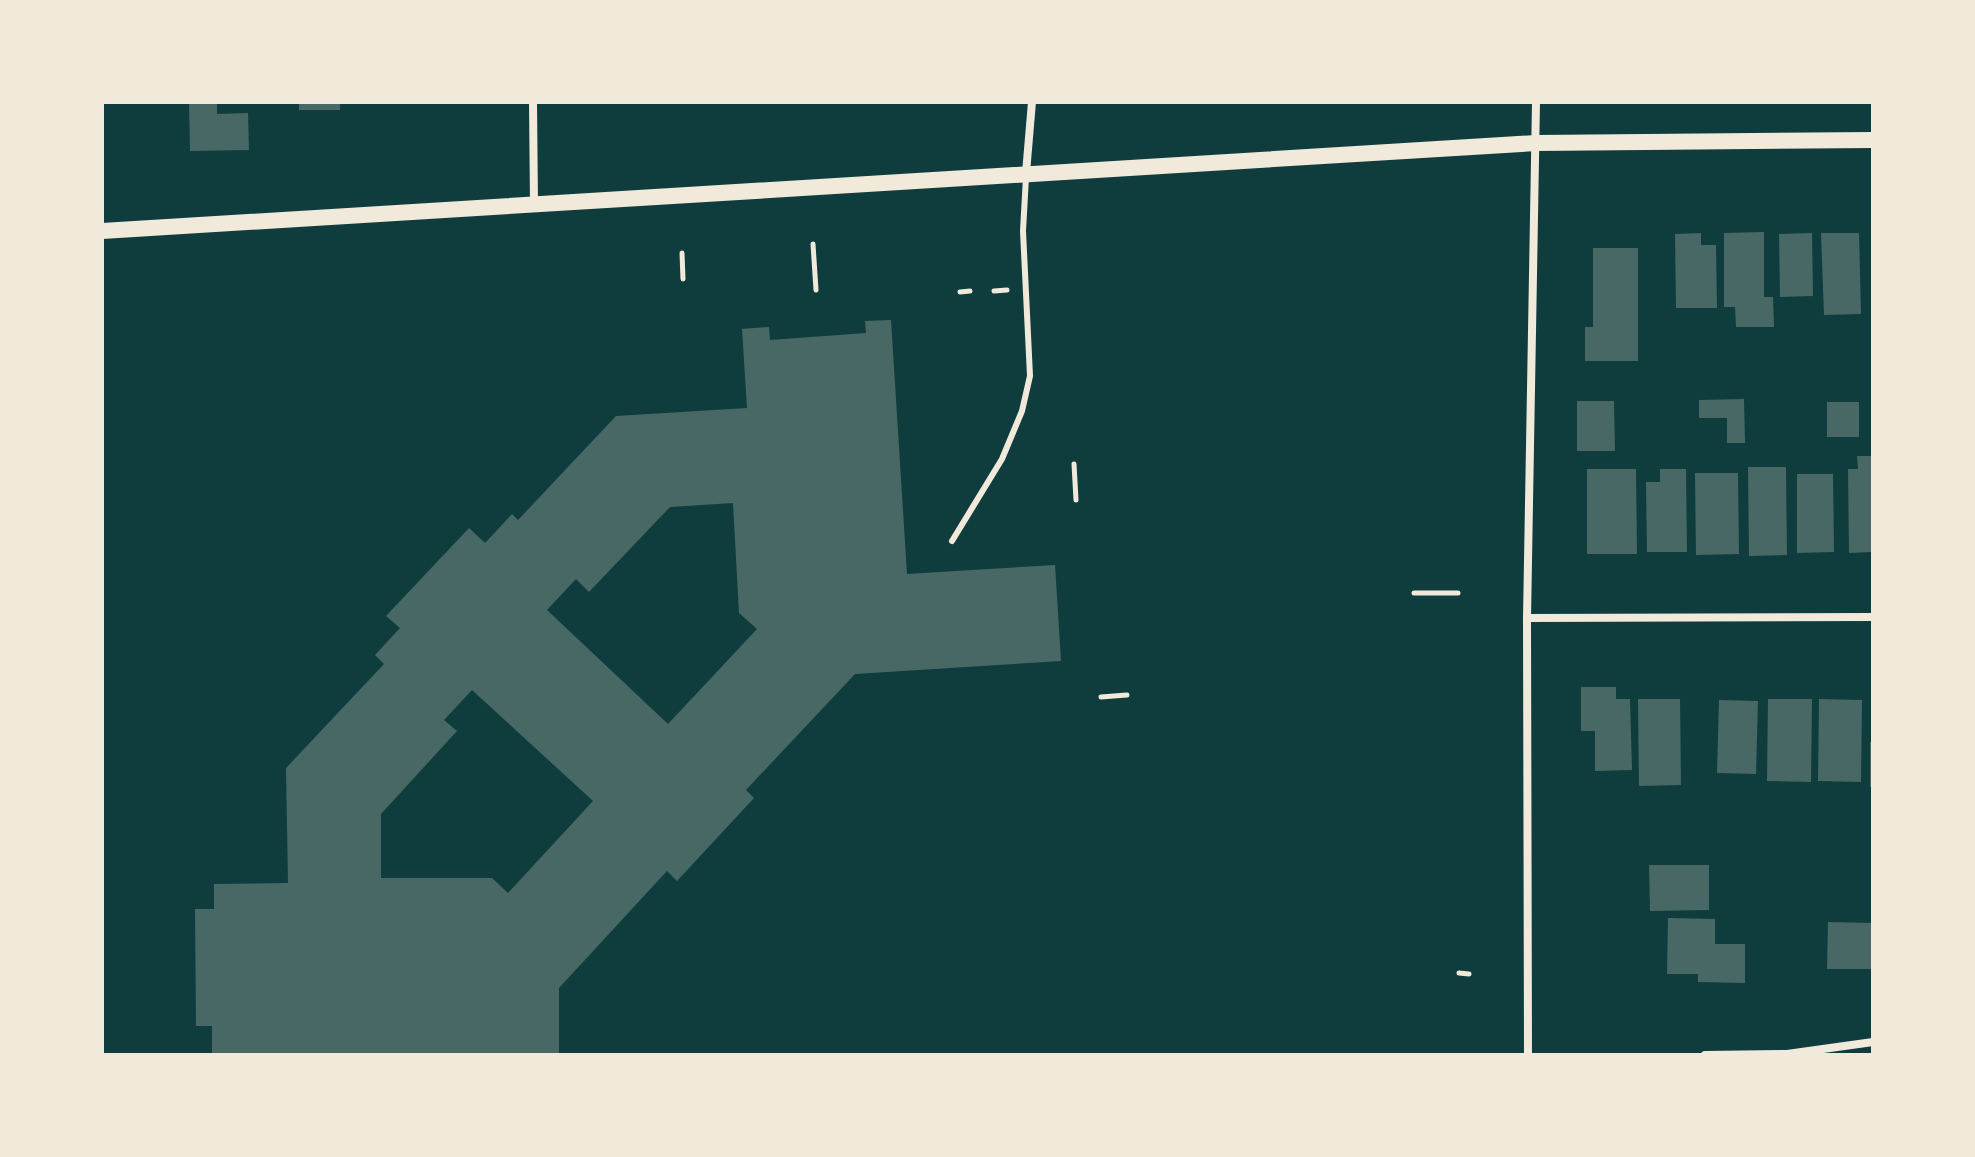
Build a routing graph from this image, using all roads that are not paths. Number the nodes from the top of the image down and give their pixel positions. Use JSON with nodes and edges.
{"nodes":[{"id":1,"x":533,"y":102,"type":"edge"},
{"id":2,"x":1032,"y":102,"type":"edge"},
{"id":3,"x":1536,"y":102,"type":"edge"},
{"id":4,"x":1873,"y":140,"type":"edge"},
{"id":5,"x":1536,"y":143,"type":"junction"},
{"id":6,"x":1026,"y":173,"type":"junction"},
{"id":7,"x":534,"y":207,"type":"junction"},
{"id":8,"x":102,"y":231,"type":"edge"},
{"id":9,"x":952,"y":541,"type":"dead end"},
{"id":10,"x":1873,"y":617,"type":"edge"},
{"id":11,"x":1527,"y":618,"type":"junction"},
{"id":12,"x":1873,"y":1042,"type":"edge"},
{"id":13,"x":1528,"y":1055,"type":"edge"},
{"id":14,"x":1705,"y":1055,"type":"edge"}],
"edges":[{"from":1,"to":7,"type":"street"},
{"from":2,"to":6,"type":"street"},
{"from":3,"to":5,"type":"street"},
{"from":4,"to":5,"type":"main road"},
{"from":5,"to":6,"type":"main road"},
{"from":5,"to":11,"type":"street"},
{"from":6,"to":7,"type":"main road"},
{"from":6,"to":9,"type":"lane"},
{"from":7,"to":8,"type":"main road"},
{"from":10,"to":11,"type":"street"},
{"from":11,"to":13,"type":"street"},
{"from":12,"to":14,"type":"street"}]}
